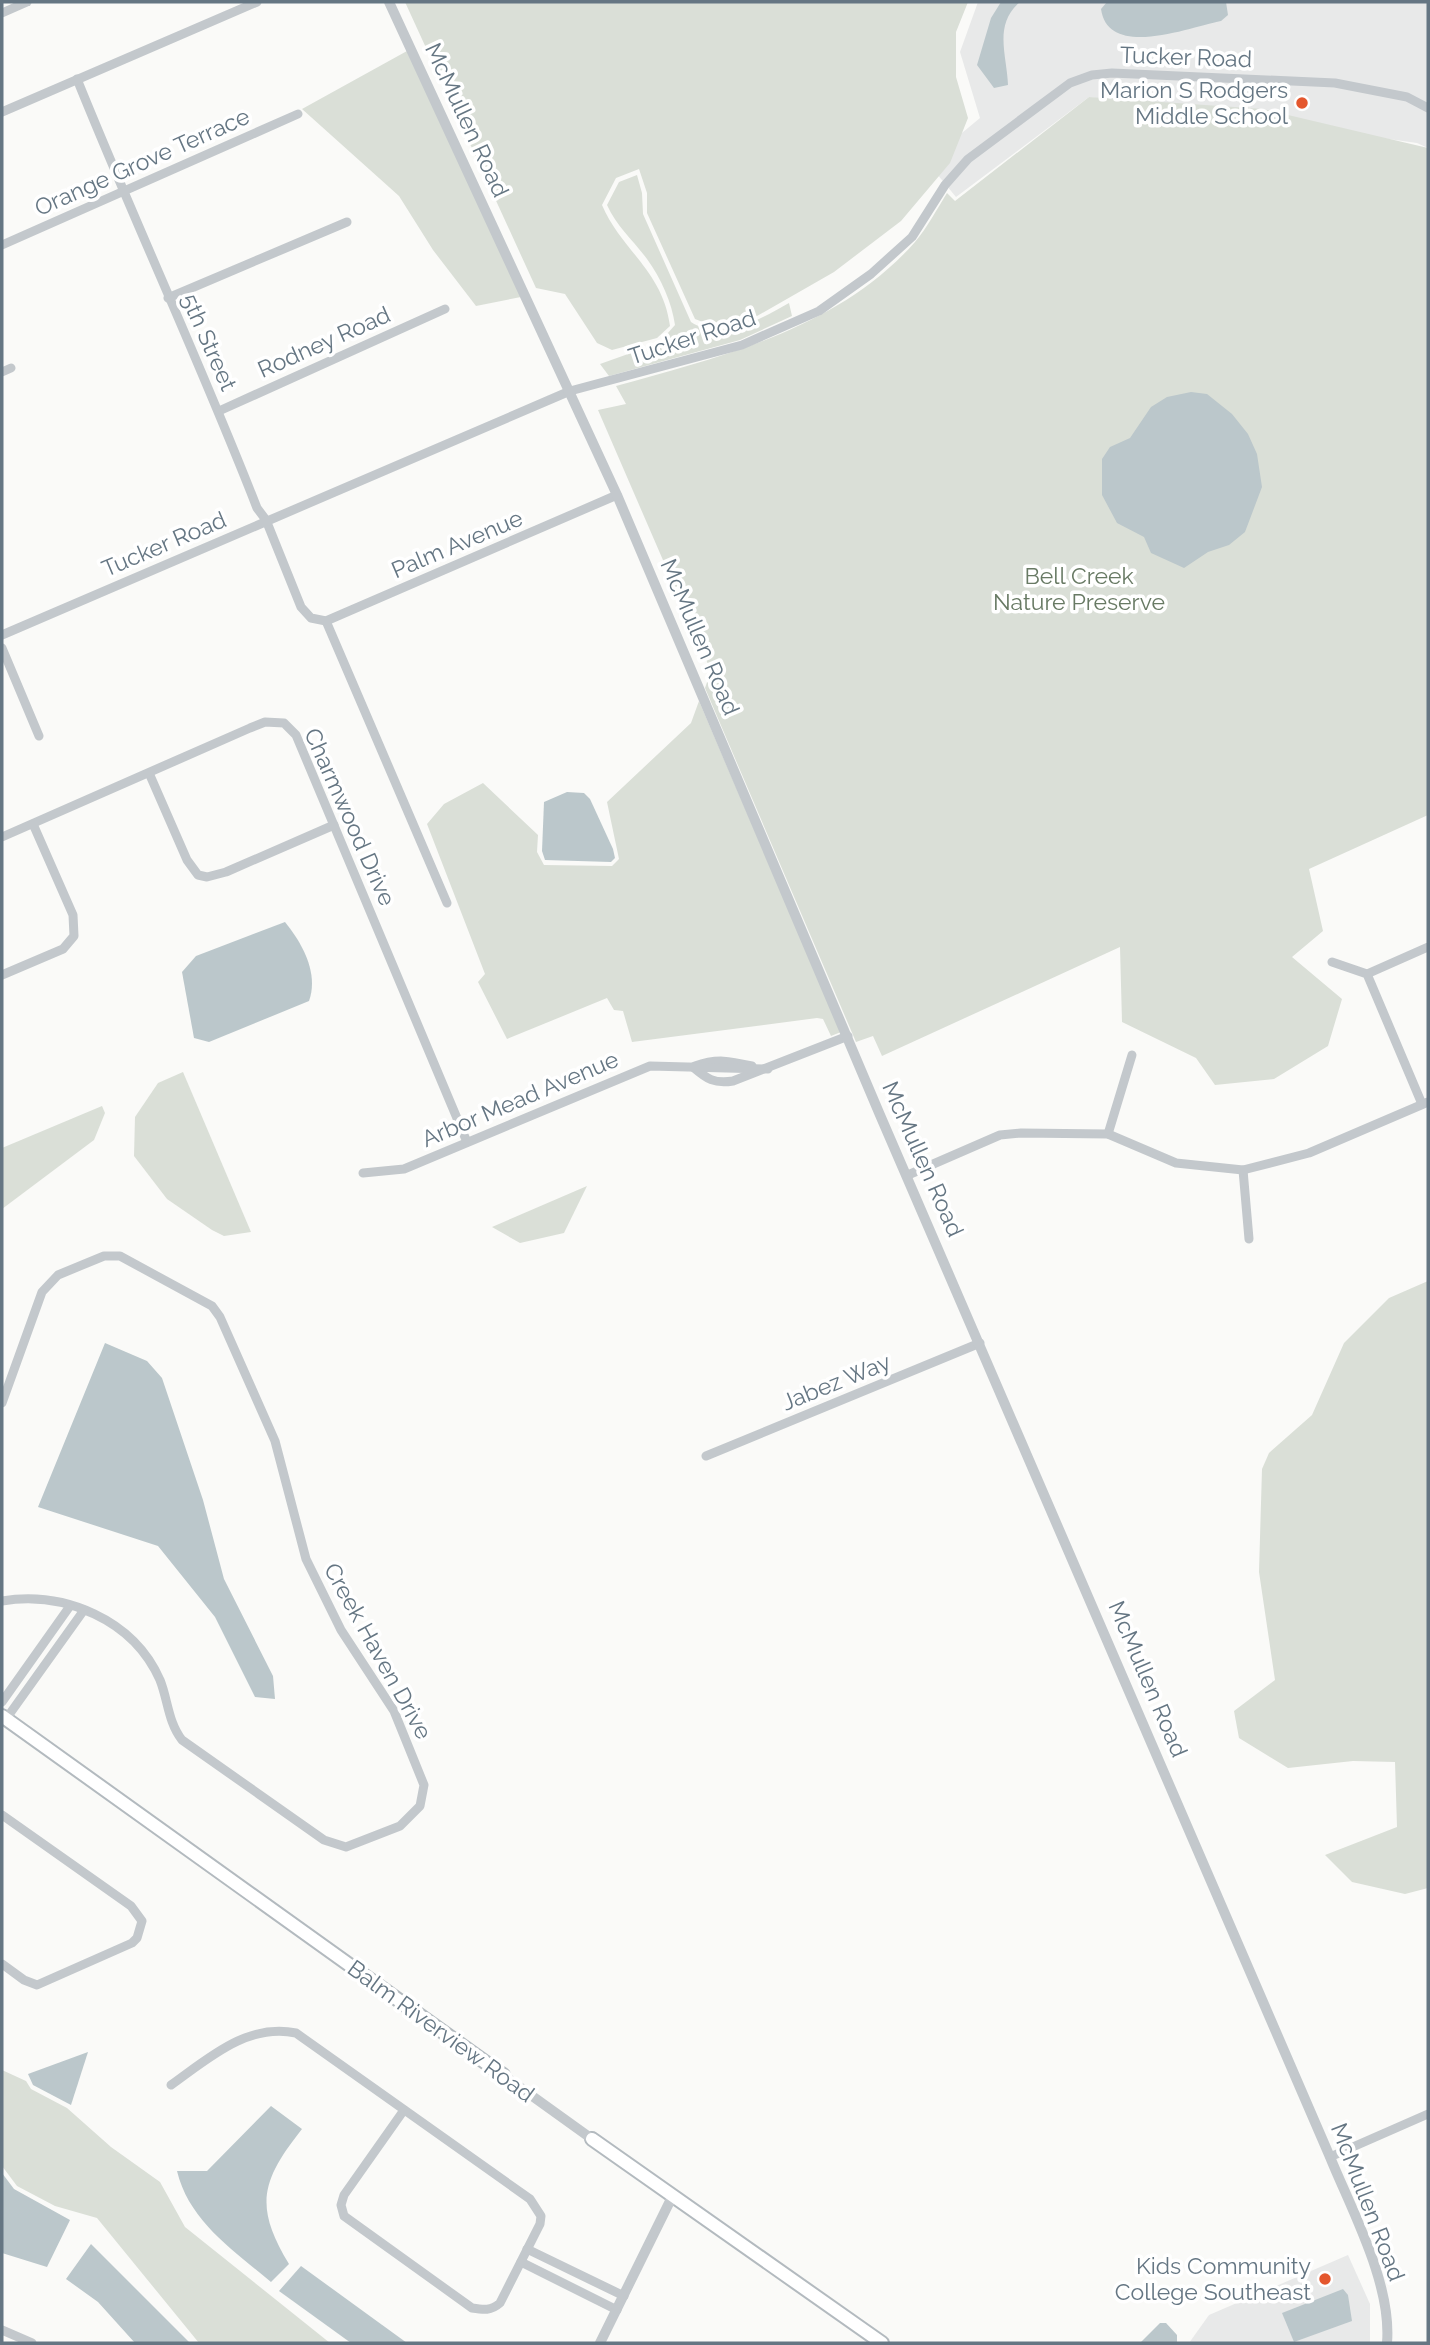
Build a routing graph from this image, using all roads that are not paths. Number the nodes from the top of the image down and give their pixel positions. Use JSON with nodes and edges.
{"nodes":[{"id":1,"x":27,"y":2,"type":"edge"},
{"id":2,"x":257,"y":2,"type":"edge"},
{"id":3,"x":389,"y":2,"type":"edge"},
{"id":4,"x":2,"y":12,"type":"edge"},
{"id":5,"x":77,"y":79,"type":"junction"},
{"id":6,"x":1428,"y":108,"type":"edge"},
{"id":7,"x":2,"y":111,"type":"edge"},
{"id":8,"x":298,"y":114,"type":"dead end"},
{"id":9,"x":122,"y":192,"type":"junction"},
{"id":10,"x":347,"y":222,"type":"dead end"},
{"id":11,"x":2,"y":245,"type":"edge"},
{"id":12,"x":168,"y":298,"type":"junction"},
{"id":13,"x":445,"y":309,"type":"dead end"},
{"id":14,"x":570,"y":391,"type":"junction"},
{"id":15,"x":219,"y":411,"type":"junction"},
{"id":16,"x":617,"y":495,"type":"junction"},
{"id":17,"x":266,"y":520,"type":"junction"},
{"id":18,"x":326,"y":621,"type":"junction"},
{"id":19,"x":2,"y":635,"type":"edge"},
{"id":20,"x":2,"y":648,"type":"edge"},
{"id":21,"x":39,"y":736,"type":"dead end"},
{"id":22,"x":149,"y":773,"type":"junction"},
{"id":23,"x":33,"y":824,"type":"junction"},
{"id":24,"x":334,"y":825,"type":"junction"},
{"id":25,"x":2,"y":837,"type":"edge"},
{"id":26,"x":447,"y":903,"type":"dead end"},
{"id":27,"x":1428,"y":947,"type":"edge"},
{"id":28,"x":1332,"y":962,"type":"dead end"},
{"id":29,"x":1367,"y":974,"type":"junction"},
{"id":30,"x":2,"y":975,"type":"edge"},
{"id":31,"x":848,"y":1035,"type":"junction"},
{"id":32,"x":1132,"y":1055,"type":"dead end"},
{"id":33,"x":693,"y":1067,"type":"junction"},
{"id":34,"x":768,"y":1069,"type":"junction"},
{"id":35,"x":1425,"y":1103,"type":"edge"},
{"id":36,"x":1108,"y":1134,"type":"junction"},
{"id":37,"x":467,"y":1142,"type":"junction"},
{"id":38,"x":1243,"y":1170,"type":"junction"},
{"id":39,"x":363,"y":1173,"type":"dead end"},
{"id":40,"x":908,"y":1175,"type":"junction"},
{"id":41,"x":1249,"y":1239,"type":"dead end"},
{"id":42,"x":980,"y":1343,"type":"junction"},
{"id":43,"x":2,"y":1403,"type":"edge"},
{"id":44,"x":706,"y":1456,"type":"dead end"},
{"id":45,"x":2,"y":1601,"type":"edge"},
{"id":46,"x":69,"y":1606,"type":"junction"},
{"id":47,"x":84,"y":1610,"type":"junction"},
{"id":48,"x":2,"y":1702,"type":"edge"},
{"id":49,"x":4,"y":1718,"type":"edge"},
{"id":50,"x":2,"y":1815,"type":"edge"},
{"id":51,"x":2,"y":1964,"type":"edge"},
{"id":52,"x":503,"y":2075,"type":"joint"},
{"id":53,"x":171,"y":2085,"type":"dead end"},
{"id":54,"x":404,"y":2110,"type":"junction"},
{"id":55,"x":1428,"y":2114,"type":"edge"},
{"id":56,"x":592,"y":2139,"type":"joint"},
{"id":57,"x":1330,"y":2157,"type":"junction"},
{"id":58,"x":672,"y":2197,"type":"junction"},
{"id":59,"x":527,"y":2249,"type":"junction"},
{"id":60,"x":521,"y":2262,"type":"junction"},
{"id":61,"x":624,"y":2296,"type":"junction"},
{"id":62,"x":617,"y":2310,"type":"junction"},
{"id":63,"x":2,"y":2330,"type":"edge"},
{"id":64,"x":32,"y":2343,"type":"edge"},
{"id":65,"x":600,"y":2343,"type":"edge"},
{"id":66,"x":881,"y":2343,"type":"edge"},
{"id":67,"x":1387,"y":2343,"type":"edge"}],
"edges":[{"from":1,"to":4,"type":"street"},
{"from":2,"to":5,"type":"street"},
{"from":3,"to":14,"type":"street","name":"McMullen Road"},
{"from":5,"to":7,"type":"street"},
{"from":5,"to":9,"type":"street","name":"5th Street"},
{"from":6,"to":14,"type":"street","name":"Tucker Road"},
{"from":8,"to":9,"type":"street","name":"Orange Grove Terrace"},
{"from":9,"to":11,"type":"street","name":"Orange Grove Terrace"},
{"from":9,"to":12,"type":"street","name":"5th Street"},
{"from":10,"to":12,"type":"street"},
{"from":12,"to":15,"type":"street","name":"5th Street"},
{"from":13,"to":15,"type":"street","name":"Rodney Road"},
{"from":14,"to":16,"type":"street","name":"McMullen Road"},
{"from":14,"to":17,"type":"street","name":"Tucker Road"},
{"from":15,"to":17,"type":"street","name":"5th Street"},
{"from":16,"to":18,"type":"street","name":"Palm Avenue"},
{"from":16,"to":31,"type":"street","name":"McMullen Road"},
{"from":17,"to":18,"type":"street","name":"5th Street"},
{"from":17,"to":19,"type":"street","name":"Tucker Road"},
{"from":18,"to":26,"type":"street"},
{"from":20,"to":21,"type":"street"},
{"from":22,"to":23,"type":"street","name":"Charmwood Drive"},
{"from":22,"to":24,"type":"street"},
{"from":22,"to":24,"type":"street","name":"Charmwood Drive"},
{"from":23,"to":25,"type":"street","name":"Charmwood Drive"},
{"from":23,"to":30,"type":"street"},
{"from":24,"to":37,"type":"street","name":"Charmwood Drive"},
{"from":27,"to":29,"type":"street"},
{"from":28,"to":29,"type":"street"},
{"from":29,"to":35,"type":"street"},
{"from":31,"to":34,"type":"street","name":"Arbor Mead Avenue"},
{"from":31,"to":40,"type":"street","name":"McMullen Road"},
{"from":32,"to":36,"type":"street"},
{"from":33,"to":34,"type":"street","name":"Arbor Mead Avenue"},
{"from":33,"to":34,"type":"street","name":"Arbor Mead Avenue"},
{"from":33,"to":37,"type":"street","name":"Arbor Mead Avenue"},
{"from":35,"to":38,"type":"street"},
{"from":36,"to":38,"type":"street"},
{"from":36,"to":40,"type":"street"},
{"from":37,"to":39,"type":"street","name":"Arbor Mead Avenue"},
{"from":38,"to":41,"type":"street"},
{"from":40,"to":42,"type":"street","name":"McMullen Road"},
{"from":42,"to":44,"type":"street","name":"Jabez Way"},
{"from":42,"to":57,"type":"street","name":"McMullen Road"},
{"from":43,"to":47,"type":"street","name":"Creek Haven Drive"},
{"from":45,"to":46,"type":"street","name":"Creek Haven Drive"},
{"from":46,"to":47,"type":"street","name":"Creek Haven Drive"},
{"from":46,"to":48,"type":"street"},
{"from":47,"to":49,"type":"street"},
{"from":49,"to":52,"type":"main road","name":"Balm Riverview Road"},
{"from":50,"to":51,"type":"street"},
{"from":52,"to":56,"type":"street","name":"Balm Riverview Road"},
{"from":53,"to":54,"type":"street"},
{"from":54,"to":59,"type":"street"},
{"from":54,"to":60,"type":"street"},
{"from":55,"to":57,"type":"street"},
{"from":56,"to":58,"type":"main road","name":"Balm Riverview Road"},
{"from":57,"to":67,"type":"street","name":"McMullen Road"},
{"from":58,"to":61,"type":"street"},
{"from":58,"to":66,"type":"main road","name":"Balm Riverview Road"},
{"from":59,"to":60,"type":"street"},
{"from":59,"to":61,"type":"street"},
{"from":60,"to":62,"type":"street"},
{"from":61,"to":62,"type":"street"},
{"from":62,"to":65,"type":"street"},
{"from":63,"to":64,"type":"street"}]}
